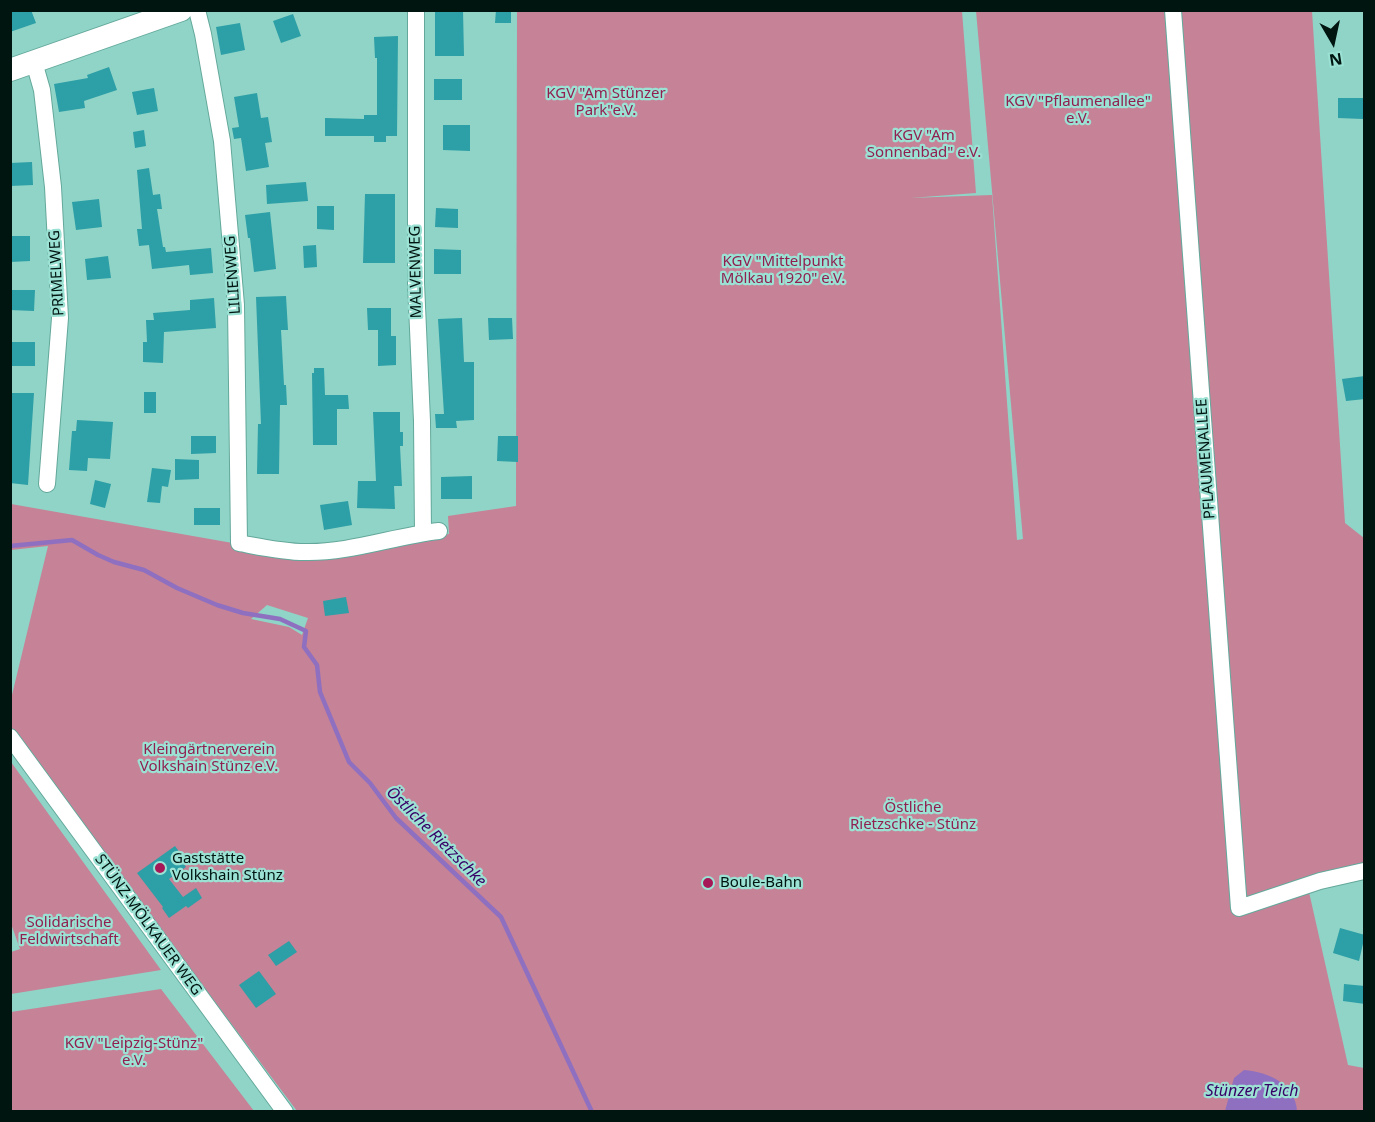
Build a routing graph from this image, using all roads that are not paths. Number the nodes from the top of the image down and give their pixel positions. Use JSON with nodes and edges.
{"nodes":[{"id":1,"x":416,"y":10,"type":"edge"},
{"id":2,"x":1173,"y":10,"type":"edge"},
{"id":3,"x":182,"y":11,"type":"edge"},
{"id":4,"x":34,"y":62,"type":"junction"},
{"id":5,"x":10,"y":70,"type":"edge"},
{"id":6,"x":47,"y":484,"type":"dead end"},
{"id":7,"x":239,"y":543,"type":"joint"},
{"id":8,"x":10,"y":737,"type":"edge"},
{"id":9,"x":1365,"y":871,"type":"edge"},
{"id":10,"x":285,"y":1112,"type":"edge"}],
"edges":[{"from":1,"to":7,"type":"street","name":"MALVENWEG"},
{"from":2,"to":9,"type":"street","name":"PFLAUMENALLEE"},
{"from":3,"to":4,"type":"street"},
{"from":3,"to":7,"type":"street","name":"LILIENWEG"},
{"from":4,"to":5,"type":"street"},
{"from":4,"to":6,"type":"street","name":"PRIMELWEG"},
{"from":8,"to":10,"type":"street","name":"STÜNZ-MÖLKAUER WEG"}]}
